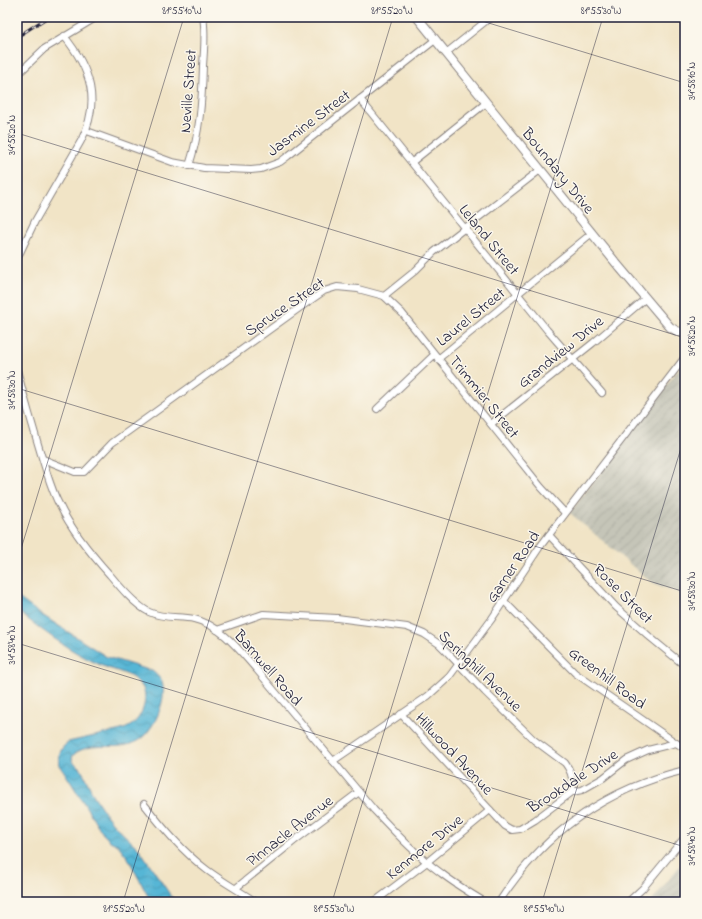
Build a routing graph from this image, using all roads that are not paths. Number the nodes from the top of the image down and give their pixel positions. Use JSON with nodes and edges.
{"nodes":[{"id":1,"x":97,"y":17,"type":"edge"},
{"id":2,"x":203,"y":17,"type":"edge"},
{"id":3,"x":417,"y":17,"type":"edge"},
{"id":4,"x":491,"y":17,"type":"edge"},
{"id":5,"x":64,"y":36,"type":"junction"},
{"id":6,"x":435,"y":40,"type":"junction"},
{"id":7,"x":446,"y":53,"type":"junction"},
{"id":8,"x":17,"y":75,"type":"edge"},
{"id":9,"x":360,"y":99,"type":"junction"},
{"id":10,"x":486,"y":103,"type":"junction"},
{"id":11,"x":87,"y":131,"type":"junction"},
{"id":12,"x":412,"y":162,"type":"junction"},
{"id":13,"x":190,"y":166,"type":"junction"},
{"id":14,"x":540,"y":170,"type":"junction"},
{"id":15,"x":465,"y":228,"type":"junction"},
{"id":16,"x":592,"y":233,"type":"junction"},
{"id":17,"x":17,"y":259,"type":"edge"},
{"id":18,"x":518,"y":294,"type":"junction"},
{"id":19,"x":384,"y":296,"type":"junction"},
{"id":20,"x":646,"y":298,"type":"junction"},
{"id":21,"x":685,"y":333,"type":"edge"},
{"id":22,"x":436,"y":357,"type":"junction"},
{"id":23,"x":685,"y":357,"type":"edge"},
{"id":24,"x":571,"y":359,"type":"junction"},
{"id":25,"x":17,"y":370,"type":"edge"},
{"id":26,"x":602,"y":393,"type":"dead end"},
{"id":27,"x":377,"y":409,"type":"dead end"},
{"id":28,"x":490,"y":424,"type":"junction"},
{"id":29,"x":43,"y":459,"type":"junction"},
{"id":30,"x":565,"y":513,"type":"junction"},
{"id":31,"x":549,"y":535,"type":"junction"},
{"id":32,"x":504,"y":601,"type":"junction"},
{"id":33,"x":217,"y":630,"type":"junction"},
{"id":34,"x":459,"y":664,"type":"junction"},
{"id":35,"x":685,"y":666,"type":"edge"},
{"id":36,"x":401,"y":714,"type":"junction"},
{"id":37,"x":676,"y":743,"type":"junction"},
{"id":38,"x":685,"y":749,"type":"edge"},
{"id":39,"x":333,"y":761,"type":"junction"},
{"id":40,"x":685,"y":770,"type":"edge"},
{"id":41,"x":359,"y":792,"type":"junction"},
{"id":42,"x":572,"y":792,"type":"junction"},
{"id":43,"x":144,"y":804,"type":"dead end"},
{"id":44,"x":490,"y":810,"type":"junction"},
{"id":45,"x":685,"y":836,"type":"edge"},
{"id":46,"x":427,"y":862,"type":"junction"},
{"id":47,"x":236,"y":888,"type":"junction"},
{"id":48,"x":256,"y":902,"type":"edge"},
{"id":49,"x":374,"y":902,"type":"edge"},
{"id":50,"x":485,"y":902,"type":"edge"},
{"id":51,"x":499,"y":902,"type":"edge"},
{"id":52,"x":628,"y":902,"type":"edge"}],
"edges":[{"from":1,"to":5,"type":"street"},
{"from":2,"to":13,"type":"street","name":"Neville Street"},
{"from":3,"to":6,"type":"street","name":"Boundary Drive"},
{"from":4,"to":7,"type":"street"},
{"from":5,"to":8,"type":"street"},
{"from":5,"to":11,"type":"street"},
{"from":6,"to":7,"type":"street","name":"Boundary Drive"},
{"from":6,"to":9,"type":"street","name":"Jasmine Street"},
{"from":7,"to":10,"type":"street","name":"Boundary Drive"},
{"from":9,"to":12,"type":"street","name":"Leland Street"},
{"from":9,"to":13,"type":"street","name":"Jasmine Street"},
{"from":10,"to":12,"type":"street"},
{"from":10,"to":14,"type":"street","name":"Boundary Drive"},
{"from":11,"to":13,"type":"street","name":"Jasmine Street"},
{"from":11,"to":17,"type":"street"},
{"from":12,"to":15,"type":"street","name":"Leland Street"},
{"from":14,"to":15,"type":"street"},
{"from":14,"to":16,"type":"street","name":"Boundary Drive"},
{"from":15,"to":18,"type":"street","name":"Leland Street"},
{"from":15,"to":19,"type":"street"},
{"from":16,"to":18,"type":"street","name":"Laurel Street"},
{"from":16,"to":20,"type":"street","name":"Boundary Drive"},
{"from":18,"to":22,"type":"street","name":"Laurel Street"},
{"from":18,"to":24,"type":"street","name":"Leland Street"},
{"from":19,"to":22,"type":"street","name":"Trimmier Street"},
{"from":19,"to":29,"type":"street","name":"Spruce Street"},
{"from":20,"to":21,"type":"street","name":"Boundary Drive"},
{"from":20,"to":24,"type":"street","name":"Grandview Drive"},
{"from":22,"to":27,"type":"street","name":"Laurel Street"},
{"from":22,"to":28,"type":"street","name":"Trimmier Street"},
{"from":23,"to":30,"type":"street","name":"Garner Road"},
{"from":24,"to":26,"type":"street","name":"Leland Street"},
{"from":24,"to":28,"type":"street","name":"Grandview Drive"},
{"from":25,"to":29,"type":"street","name":"Barnwell Road"},
{"from":28,"to":30,"type":"street","name":"Trimmier Street"},
{"from":29,"to":33,"type":"street","name":"Barnwell Road"},
{"from":30,"to":31,"type":"street","name":"Garner Road"},
{"from":31,"to":32,"type":"street","name":"Garner Road"},
{"from":31,"to":35,"type":"street","name":"Rose Street"},
{"from":32,"to":34,"type":"street","name":"Garner Road"},
{"from":32,"to":37,"type":"street","name":"Greenhill Road"},
{"from":33,"to":34,"type":"street","name":"Springhill Avenue"},
{"from":33,"to":39,"type":"street","name":"Barnwell Road"},
{"from":34,"to":36,"type":"street","name":"Garner Road"},
{"from":34,"to":42,"type":"street","name":"Springhill Avenue"},
{"from":36,"to":39,"type":"street","name":"Garner Road"},
{"from":36,"to":44,"type":"street","name":"Hillwood Avenue"},
{"from":37,"to":38,"type":"street","name":"Greenhill Road"},
{"from":37,"to":42,"type":"street","name":"Brookdale Drive"},
{"from":39,"to":41,"type":"street","name":"Barnwell Road"},
{"from":40,"to":51,"type":"street"},
{"from":41,"to":46,"type":"street","name":"Barnwell Road"},
{"from":41,"to":47,"type":"street","name":"Pinnacle Avenue"},
{"from":42,"to":44,"type":"street","name":"Brookdale Drive"},
{"from":43,"to":47,"type":"street"},
{"from":44,"to":46,"type":"street","name":"Kenmore Drive"},
{"from":45,"to":52,"type":"street"},
{"from":46,"to":49,"type":"street","name":"Kenmore Drive"},
{"from":46,"to":50,"type":"street","name":"Barnwell Road"},
{"from":47,"to":48,"type":"street"}]}
